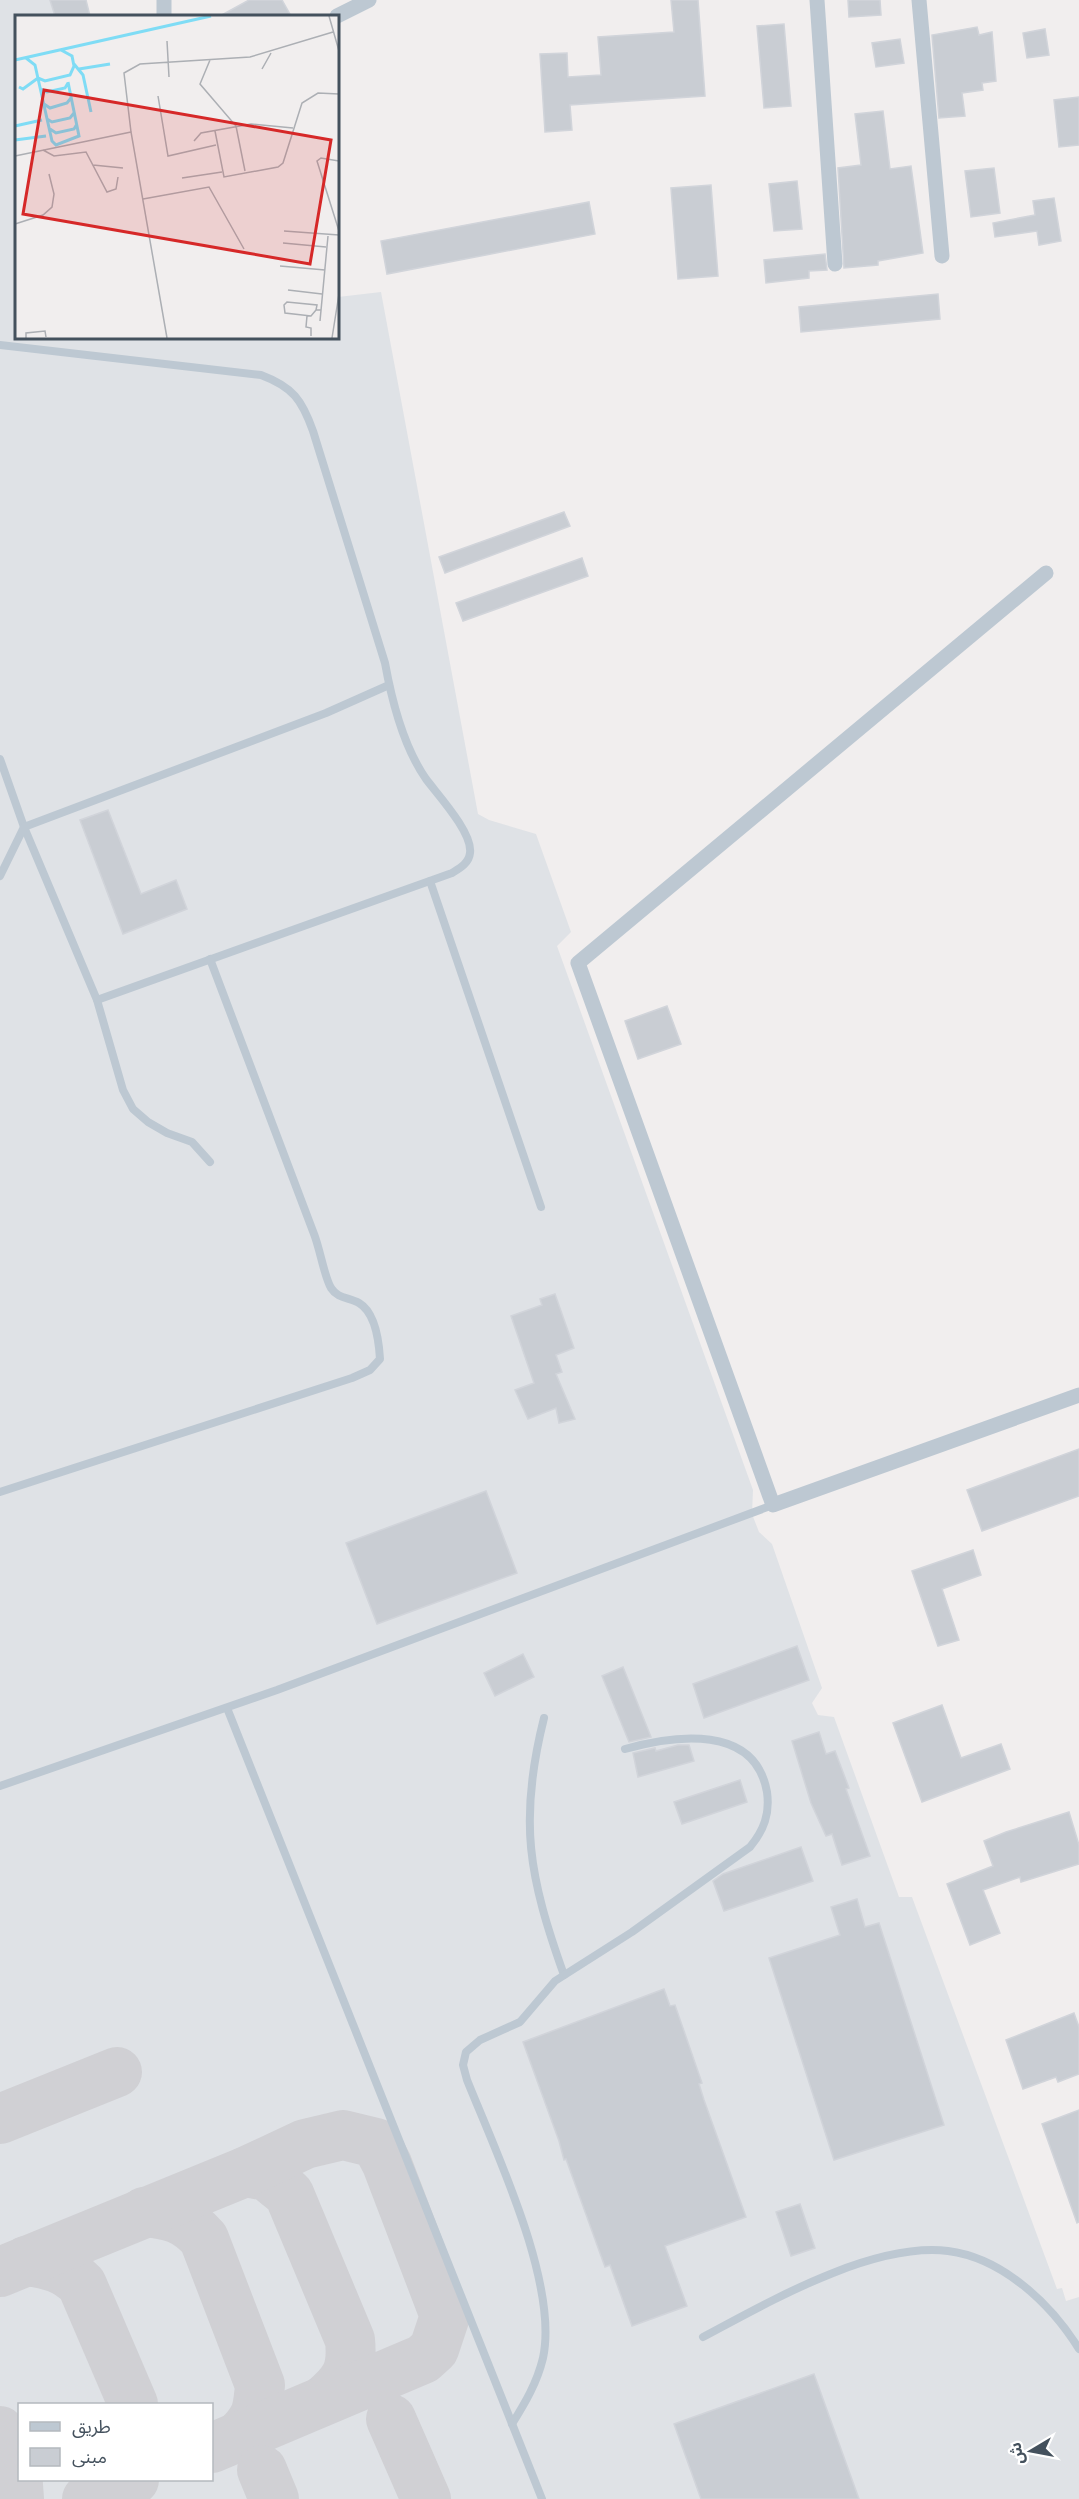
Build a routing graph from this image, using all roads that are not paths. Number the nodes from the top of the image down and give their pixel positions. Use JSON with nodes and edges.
{"nodes":[{"id":1,"x":369,"y":0,"type":"edge"},
{"id":2,"x":817,"y":0,"type":"edge"},
{"id":3,"x":919,"y":0,"type":"edge"},
{"id":4,"x":339,"y":15,"type":"edge"},
{"id":5,"x":942,"y":256,"type":"dead end"},
{"id":6,"x":835,"y":264,"type":"dead end"},
{"id":7,"x":0,"y":345,"type":"edge"},
{"id":8,"x":1046,"y":573,"type":"dead end"},
{"id":9,"x":389,"y":685,"type":"junction"},
{"id":10,"x":0,"y":759,"type":"edge"},
{"id":11,"x":24,"y":827,"type":"junction"},
{"id":12,"x":0,"y":876,"type":"edge"},
{"id":13,"x":430,"y":881,"type":"junction"},
{"id":14,"x":210,"y":959,"type":"junction"},
{"id":15,"x":97,"y":1000,"type":"junction"},
{"id":16,"x":210,"y":1162,"type":"dead end"},
{"id":17,"x":541,"y":1207,"type":"dead end"},
{"id":18,"x":1079,"y":1395,"type":"edge"},
{"id":19,"x":0,"y":1492,"type":"edge"},
{"id":20,"x":773,"y":1505,"type":"junction"},
{"id":21,"x":227,"y":1708,"type":"junction"},
{"id":22,"x":544,"y":1718,"type":"dead end"},
{"id":23,"x":625,"y":1749,"type":"dead end"},
{"id":24,"x":0,"y":1786,"type":"edge"},
{"id":25,"x":564,"y":1975,"type":"junction"},
{"id":26,"x":702,"y":2337,"type":"dead end"},
{"id":27,"x":1079,"y":2349,"type":"edge"},
{"id":28,"x":512,"y":2424,"type":"junction"},
{"id":29,"x":542,"y":2499,"type":"edge"}],
"edges":[{"from":1,"to":4,"type":"street"},
{"from":2,"to":6,"type":"street"},
{"from":3,"to":5,"type":"street"},
{"from":7,"to":9,"type":"lane"},
{"from":8,"to":20,"type":"street"},
{"from":9,"to":11,"type":"lane"},
{"from":9,"to":13,"type":"lane"},
{"from":10,"to":11,"type":"lane"},
{"from":11,"to":12,"type":"lane"},
{"from":11,"to":15,"type":"lane"},
{"from":13,"to":14,"type":"lane"},
{"from":13,"to":17,"type":"lane"},
{"from":14,"to":15,"type":"lane"},
{"from":14,"to":19,"type":"lane"},
{"from":15,"to":16,"type":"lane"},
{"from":18,"to":20,"type":"street"},
{"from":20,"to":21,"type":"lane"},
{"from":21,"to":24,"type":"lane"},
{"from":21,"to":28,"type":"lane"},
{"from":22,"to":25,"type":"lane"},
{"from":23,"to":25,"type":"lane"},
{"from":25,"to":28,"type":"lane"},
{"from":26,"to":27,"type":"lane"},
{"from":28,"to":29,"type":"lane"}]}
